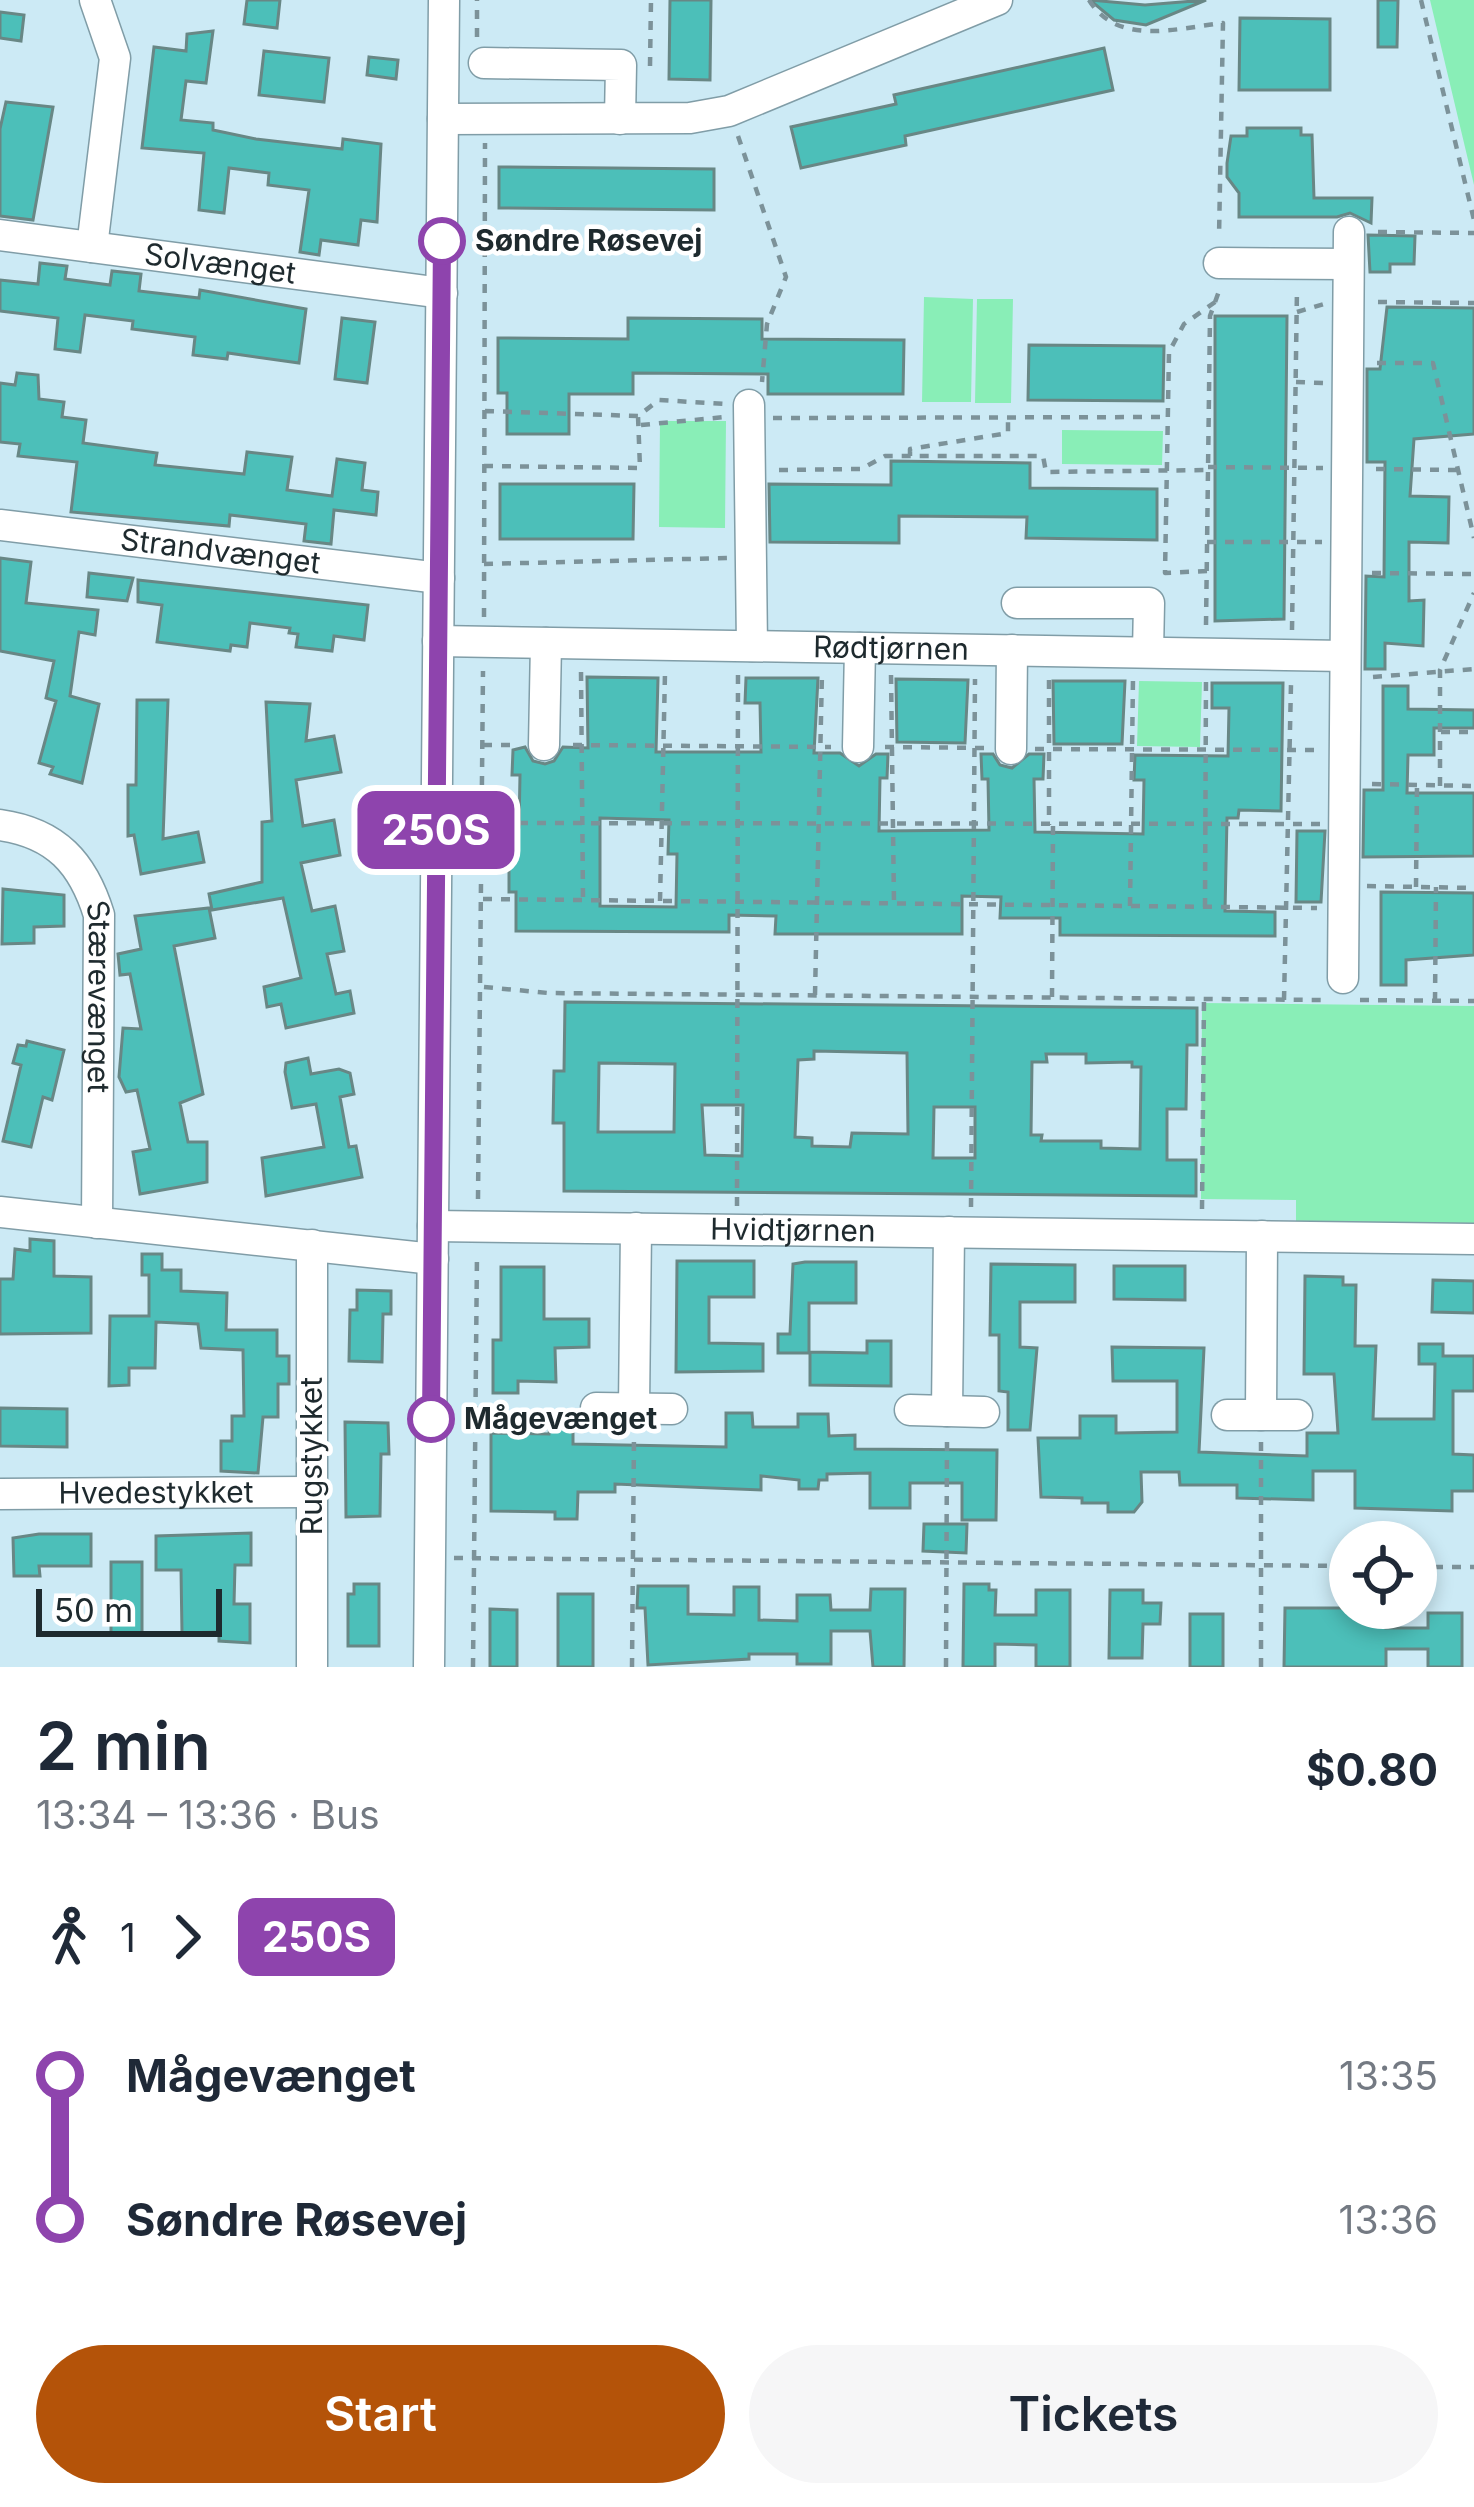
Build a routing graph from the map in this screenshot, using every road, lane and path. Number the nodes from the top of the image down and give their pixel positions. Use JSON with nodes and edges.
{"nodes":[{"id":1,"x":95,"y":0,"type":"edge"},
{"id":2,"x":444,"y":0,"type":"edge"},
{"id":3,"x":477,"y":0,"type":"edge"},
{"id":4,"x":651,"y":0,"type":"edge"},
{"id":5,"x":997,"y":0,"type":"edge"},
{"id":6,"x":1089,"y":0,"type":"edge"},
{"id":7,"x":1421,"y":0,"type":"edge"},
{"id":8,"x":480,"y":51,"type":"joint"},
{"id":9,"x":650,"y":71,"type":"dead end"},
{"id":10,"x":729,"y":111,"type":"junction"},
{"id":11,"x":486,"y":118,"type":"junction"},
{"id":12,"x":443,"y":119,"type":"junction"},
{"id":13,"x":620,"y":119,"type":"junction"},
{"id":14,"x":1474,"y":220,"type":"edge"},
{"id":15,"x":1348,"y":232,"type":"joint"},
{"id":16,"x":1474,"y":233,"type":"edge"},
{"id":17,"x":0,"y":235,"type":"edge"},
{"id":18,"x":92,"y":247,"type":"junction"},
{"id":19,"x":1219,"y":263,"type":"junction"},
{"id":20,"x":1298,"y":264,"type":"junction"},
{"id":21,"x":1348,"y":264,"type":"junction"},
{"id":22,"x":442,"y":292,"type":"junction"},
{"id":23,"x":1218,"y":300,"type":"junction"},
{"id":24,"x":1348,"y":302,"type":"junction"},
{"id":25,"x":1474,"y":303,"type":"edge"},
{"id":26,"x":1347,"y":362,"type":"junction"},
{"id":27,"x":752,"y":408,"type":"junction"},
{"id":28,"x":484,"y":411,"type":"junction"},
{"id":29,"x":1008,"y":415,"type":"junction"},
{"id":30,"x":638,"y":416,"type":"junction"},
{"id":31,"x":1168,"y":417,"type":"junction"},
{"id":32,"x":641,"y":424,"type":"junction"},
{"id":33,"x":910,"y":456,"type":"junction"},
{"id":34,"x":484,"y":466,"type":"junction"},
{"id":35,"x":1294,"y":468,"type":"junction"},
{"id":36,"x":1208,"y":469,"type":"junction"},
{"id":37,"x":1346,"y":469,"type":"junction"},
{"id":38,"x":750,"y":470,"type":"junction"},
{"id":39,"x":1458,"y":470,"type":"junction"},
{"id":40,"x":1168,"y":471,"type":"junction"},
{"id":41,"x":0,"y":525,"type":"edge"},
{"id":42,"x":1474,"y":538,"type":"edge"},
{"id":43,"x":1208,"y":542,"type":"junction"},
{"id":44,"x":1292,"y":542,"type":"junction"},
{"id":45,"x":1346,"y":557,"type":"junction"},
{"id":46,"x":751,"y":558,"type":"junction"},
{"id":47,"x":484,"y":564,"type":"junction"},
{"id":48,"x":1207,"y":571,"type":"junction"},
{"id":49,"x":1474,"y":574,"type":"edge"},
{"id":50,"x":439,"y":578,"type":"junction"},
{"id":51,"x":1474,"y":593,"type":"edge"},
{"id":52,"x":1017,"y":603,"type":"dead end"},
{"id":53,"x":438,"y":641,"type":"junction"},
{"id":54,"x":484,"y":642,"type":"junction"},
{"id":55,"x":546,"y":643,"type":"junction"},
{"id":56,"x":745,"y":646,"type":"junction"},
{"id":57,"x":860,"y":648,"type":"junction"},
{"id":58,"x":1012,"y":650,"type":"junction"},
{"id":59,"x":1049,"y":651,"type":"junction"},
{"id":60,"x":1206,"y":653,"type":"junction"},
{"id":61,"x":1292,"y":655,"type":"junction"},
{"id":62,"x":1346,"y":656,"type":"junction"},
{"id":63,"x":1140,"y":664,"type":"junction"},
{"id":64,"x":581,"y":669,"type":"dead end"},
{"id":65,"x":665,"y":670,"type":"dead end"},
{"id":66,"x":822,"y":672,"type":"dead end"},
{"id":67,"x":891,"y":672,"type":"dead end"},
{"id":68,"x":976,"y":673,"type":"dead end"},
{"id":69,"x":1441,"y":732,"type":"junction"},
{"id":70,"x":1474,"y":732,"type":"edge"},
{"id":71,"x":483,"y":745,"type":"junction"},
{"id":72,"x":544,"y":745,"type":"junction"},
{"id":73,"x":581,"y":746,"type":"junction"},
{"id":74,"x":663,"y":746,"type":"junction"},
{"id":75,"x":738,"y":746,"type":"junction"},
{"id":76,"x":820,"y":746,"type":"junction"},
{"id":77,"x":858,"y":747,"type":"junction"},
{"id":78,"x":892,"y":747,"type":"junction"},
{"id":79,"x":975,"y":748,"type":"junction"},
{"id":80,"x":1011,"y":749,"type":"junction"},
{"id":81,"x":1132,"y":749,"type":"junction"},
{"id":82,"x":1049,"y":750,"type":"junction"},
{"id":83,"x":1205,"y":750,"type":"junction"},
{"id":84,"x":1289,"y":750,"type":"junction"},
{"id":85,"x":1345,"y":751,"type":"junction"},
{"id":86,"x":1344,"y":784,"type":"junction"},
{"id":87,"x":1417,"y":785,"type":"junction"},
{"id":88,"x":1440,"y":786,"type":"junction"},
{"id":89,"x":1474,"y":786,"type":"edge"},
{"id":90,"x":483,"y":823,"type":"junction"},
{"id":91,"x":582,"y":824,"type":"junction"},
{"id":92,"x":662,"y":824,"type":"junction"},
{"id":93,"x":738,"y":824,"type":"junction"},
{"id":94,"x":1344,"y":824,"type":"junction"},
{"id":95,"x":0,"y":825,"type":"edge"},
{"id":96,"x":819,"y":825,"type":"junction"},
{"id":97,"x":895,"y":825,"type":"junction"},
{"id":98,"x":1052,"y":825,"type":"junction"},
{"id":99,"x":1287,"y":825,"type":"junction"},
{"id":100,"x":974,"y":826,"type":"junction"},
{"id":101,"x":1131,"y":826,"type":"junction"},
{"id":102,"x":1205,"y":826,"type":"junction"},
{"id":103,"x":1416,"y":887,"type":"junction"},
{"id":104,"x":1436,"y":887,"type":"junction"},
{"id":105,"x":1474,"y":888,"type":"edge"},
{"id":106,"x":1344,"y":897,"type":"junction"},
{"id":107,"x":482,"y":899,"type":"junction"},
{"id":108,"x":583,"y":900,"type":"junction"},
{"id":109,"x":660,"y":901,"type":"junction"},
{"id":110,"x":737,"y":902,"type":"junction"},
{"id":111,"x":817,"y":903,"type":"junction"},
{"id":112,"x":894,"y":904,"type":"junction"},
{"id":113,"x":974,"y":904,"type":"junction"},
{"id":114,"x":1054,"y":904,"type":"junction"},
{"id":115,"x":1130,"y":906,"type":"junction"},
{"id":116,"x":1205,"y":907,"type":"junction"},
{"id":117,"x":1285,"y":908,"type":"junction"},
{"id":118,"x":482,"y":987,"type":"junction"},
{"id":119,"x":1339,"y":993,"type":"junction"},
{"id":120,"x":737,"y":994,"type":"junction"},
{"id":121,"x":815,"y":995,"type":"junction"},
{"id":122,"x":973,"y":997,"type":"junction"},
{"id":123,"x":1052,"y":998,"type":"junction"},
{"id":124,"x":1204,"y":999,"type":"junction"},
{"id":125,"x":1284,"y":1000,"type":"junction"},
{"id":126,"x":1435,"y":1001,"type":"junction"},
{"id":127,"x":1474,"y":1001,"type":"edge"},
{"id":128,"x":0,"y":1212,"type":"edge"},
{"id":129,"x":97,"y":1223,"type":"junction"},
{"id":130,"x":433,"y":1226,"type":"junction"},
{"id":131,"x":477,"y":1226,"type":"junction"},
{"id":132,"x":636,"y":1228,"type":"junction"},
{"id":133,"x":736,"y":1229,"type":"junction"},
{"id":134,"x":960,"y":1232,"type":"junction"},
{"id":135,"x":1201,"y":1235,"type":"junction"},
{"id":136,"x":1262,"y":1236,"type":"junction"},
{"id":137,"x":1474,"y":1239,"type":"edge"},
{"id":138,"x":312,"y":1245,"type":"junction"},
{"id":139,"x":433,"y":1258,"type":"junction"},
{"id":140,"x":596,"y":1408,"type":"dead end"},
{"id":141,"x":634,"y":1408,"type":"junction"},
{"id":142,"x":672,"y":1408,"type":"dead end"},
{"id":143,"x":910,"y":1410,"type":"dead end"},
{"id":144,"x":947,"y":1411,"type":"junction"},
{"id":145,"x":984,"y":1412,"type":"dead end"},
{"id":146,"x":1227,"y":1415,"type":"dead end"},
{"id":147,"x":1262,"y":1415,"type":"junction"},
{"id":148,"x":1297,"y":1415,"type":"dead end"},
{"id":149,"x":312,"y":1492,"type":"junction"},
{"id":150,"x":0,"y":1493,"type":"edge"},
{"id":151,"x":430,"y":1558,"type":"junction"},
{"id":152,"x":474,"y":1558,"type":"junction"},
{"id":153,"x":633,"y":1559,"type":"junction"},
{"id":154,"x":946,"y":1562,"type":"junction"},
{"id":155,"x":1261,"y":1565,"type":"junction"},
{"id":156,"x":1329,"y":1566,"type":"edge"},
{"id":157,"x":1437,"y":1567,"type":"edge"},
{"id":158,"x":1474,"y":1567,"type":"edge"},
{"id":159,"x":312,"y":1667,"type":"edge"},
{"id":160,"x":429,"y":1667,"type":"edge"},
{"id":161,"x":473,"y":1667,"type":"edge"},
{"id":162,"x":632,"y":1667,"type":"edge"},
{"id":163,"x":946,"y":1667,"type":"edge"},
{"id":164,"x":1261,"y":1667,"type":"edge"}],
"edges":[{"from":1,"to":18,"type":"street"},
{"from":2,"to":12,"type":"street"},
{"from":3,"to":8,"type":"path"},
{"from":4,"to":9,"type":"path"},
{"from":5,"to":10,"type":"street"},
{"from":6,"to":19,"type":"path"},
{"from":7,"to":14,"type":"path"},
{"from":8,"to":13,"type":"street"},
{"from":10,"to":13,"type":"street"},
{"from":10,"to":27,"type":"path"},
{"from":11,"to":12,"type":"street"},
{"from":11,"to":13,"type":"street"},
{"from":11,"to":28,"type":"path"},
{"from":12,"to":22,"type":"street"},
{"from":15,"to":16,"type":"path"},
{"from":15,"to":21,"type":"street"},
{"from":17,"to":18,"type":"street","name":"Solvænget"},
{"from":18,"to":22,"type":"street","name":"Solvænget"},
{"from":19,"to":20,"type":"street"},
{"from":19,"to":23,"type":"path"},
{"from":20,"to":21,"type":"street"},
{"from":20,"to":35,"type":"path"},
{"from":21,"to":24,"type":"street"},
{"from":22,"to":50,"type":"street"},
{"from":23,"to":31,"type":"path"},
{"from":23,"to":36,"type":"path"},
{"from":24,"to":25,"type":"path"},
{"from":24,"to":26,"type":"street"},
{"from":26,"to":37,"type":"street"},
{"from":26,"to":39,"type":"path"},
{"from":27,"to":29,"type":"path"},
{"from":27,"to":30,"type":"path"},
{"from":27,"to":32,"type":"path"},
{"from":27,"to":38,"type":"street"},
{"from":28,"to":30,"type":"path"},
{"from":28,"to":34,"type":"path"},
{"from":29,"to":31,"type":"path"},
{"from":29,"to":33,"type":"path"},
{"from":30,"to":32,"type":"path"},
{"from":31,"to":40,"type":"path"},
{"from":32,"to":34,"type":"path"},
{"from":33,"to":38,"type":"path"},
{"from":33,"to":40,"type":"path"},
{"from":34,"to":47,"type":"path"},
{"from":35,"to":36,"type":"path"},
{"from":35,"to":37,"type":"path"},
{"from":35,"to":44,"type":"path"},
{"from":36,"to":40,"type":"path"},
{"from":36,"to":43,"type":"path"},
{"from":37,"to":39,"type":"path"},
{"from":37,"to":45,"type":"street"},
{"from":38,"to":46,"type":"street"},
{"from":39,"to":42,"type":"path"},
{"from":40,"to":48,"type":"path"},
{"from":41,"to":50,"type":"street","name":"Strandvænget"},
{"from":43,"to":44,"type":"path"},
{"from":43,"to":48,"type":"path"},
{"from":44,"to":45,"type":"path"},
{"from":44,"to":61,"type":"path"},
{"from":45,"to":49,"type":"path"},
{"from":45,"to":62,"type":"street"},
{"from":46,"to":47,"type":"path"},
{"from":46,"to":56,"type":"street"},
{"from":47,"to":54,"type":"path"},
{"from":48,"to":60,"type":"path"},
{"from":50,"to":53,"type":"street"},
{"from":51,"to":69,"type":"path"},
{"from":52,"to":63,"type":"street"},
{"from":53,"to":54,"type":"street","name":"Rødtjørnen"},
{"from":53,"to":130,"type":"street"},
{"from":54,"to":55,"type":"street","name":"Rødtjørnen"},
{"from":54,"to":71,"type":"path"},
{"from":55,"to":56,"type":"street","name":"Rødtjørnen"},
{"from":55,"to":72,"type":"street"},
{"from":56,"to":57,"type":"street","name":"Rødtjørnen"},
{"from":56,"to":75,"type":"path"},
{"from":57,"to":58,"type":"street","name":"Rødtjørnen"},
{"from":57,"to":77,"type":"street"},
{"from":58,"to":59,"type":"street","name":"Rødtjørnen"},
{"from":58,"to":80,"type":"street"},
{"from":59,"to":63,"type":"street","name":"Rødtjørnen"},
{"from":59,"to":82,"type":"path"},
{"from":60,"to":61,"type":"street","name":"Rødtjørnen"},
{"from":60,"to":63,"type":"street","name":"Rødtjørnen"},
{"from":60,"to":83,"type":"path"},
{"from":61,"to":62,"type":"street","name":"Rødtjørnen"},
{"from":61,"to":84,"type":"path"},
{"from":62,"to":85,"type":"street"},
{"from":63,"to":81,"type":"path"},
{"from":64,"to":73,"type":"path"},
{"from":65,"to":74,"type":"path"},
{"from":66,"to":76,"type":"path"},
{"from":67,"to":78,"type":"path"},
{"from":68,"to":79,"type":"path"},
{"from":69,"to":70,"type":"path"},
{"from":69,"to":88,"type":"path"},
{"from":71,"to":72,"type":"path"},
{"from":71,"to":90,"type":"path"},
{"from":72,"to":73,"type":"path"},
{"from":73,"to":74,"type":"path"},
{"from":73,"to":91,"type":"path"},
{"from":74,"to":75,"type":"path"},
{"from":74,"to":92,"type":"path"},
{"from":75,"to":76,"type":"path"},
{"from":75,"to":93,"type":"path"},
{"from":76,"to":77,"type":"path"},
{"from":76,"to":96,"type":"path"},
{"from":77,"to":78,"type":"path"},
{"from":78,"to":79,"type":"path"},
{"from":78,"to":97,"type":"path"},
{"from":79,"to":80,"type":"path"},
{"from":79,"to":100,"type":"path"},
{"from":80,"to":82,"type":"path"},
{"from":81,"to":82,"type":"path"},
{"from":81,"to":83,"type":"path"},
{"from":81,"to":101,"type":"path"},
{"from":82,"to":98,"type":"path"},
{"from":83,"to":84,"type":"path"},
{"from":83,"to":102,"type":"path"},
{"from":84,"to":85,"type":"path"},
{"from":84,"to":99,"type":"path"},
{"from":85,"to":86,"type":"street"},
{"from":86,"to":87,"type":"path"},
{"from":86,"to":94,"type":"street"},
{"from":87,"to":88,"type":"path"},
{"from":87,"to":103,"type":"path"},
{"from":88,"to":89,"type":"path"},
{"from":90,"to":91,"type":"path"},
{"from":90,"to":107,"type":"path"},
{"from":91,"to":92,"type":"path"},
{"from":91,"to":108,"type":"path"},
{"from":92,"to":93,"type":"path"},
{"from":92,"to":109,"type":"path"},
{"from":93,"to":96,"type":"path"},
{"from":93,"to":110,"type":"path"},
{"from":94,"to":99,"type":"path"},
{"from":94,"to":106,"type":"street"},
{"from":95,"to":129,"type":"street","name":"Stærevænget"},
{"from":96,"to":97,"type":"path"},
{"from":96,"to":111,"type":"path"},
{"from":97,"to":100,"type":"path"},
{"from":97,"to":112,"type":"path"},
{"from":98,"to":100,"type":"path"},
{"from":98,"to":101,"type":"path"},
{"from":98,"to":114,"type":"path"},
{"from":99,"to":102,"type":"path"},
{"from":99,"to":117,"type":"path"},
{"from":100,"to":113,"type":"path"},
{"from":101,"to":102,"type":"path"},
{"from":101,"to":115,"type":"path"},
{"from":102,"to":116,"type":"path"},
{"from":103,"to":104,"type":"path"},
{"from":103,"to":106,"type":"path"},
{"from":104,"to":105,"type":"path"},
{"from":104,"to":126,"type":"path"},
{"from":106,"to":117,"type":"path"},
{"from":106,"to":119,"type":"street"},
{"from":107,"to":108,"type":"path"},
{"from":107,"to":118,"type":"path"},
{"from":108,"to":109,"type":"path"},
{"from":109,"to":110,"type":"path"},
{"from":110,"to":111,"type":"path"},
{"from":110,"to":120,"type":"path"},
{"from":111,"to":112,"type":"path"},
{"from":111,"to":121,"type":"path"},
{"from":112,"to":113,"type":"path"},
{"from":113,"to":114,"type":"path"},
{"from":113,"to":122,"type":"path"},
{"from":114,"to":115,"type":"path"},
{"from":114,"to":123,"type":"path"},
{"from":115,"to":116,"type":"path"},
{"from":116,"to":117,"type":"path"},
{"from":117,"to":125,"type":"path"},
{"from":118,"to":120,"type":"path"},
{"from":118,"to":131,"type":"path"},
{"from":119,"to":125,"type":"path"},
{"from":119,"to":126,"type":"path"},
{"from":120,"to":121,"type":"path"},
{"from":120,"to":133,"type":"path"},
{"from":121,"to":122,"type":"path"},
{"from":122,"to":123,"type":"path"},
{"from":122,"to":134,"type":"path"},
{"from":123,"to":124,"type":"path"},
{"from":124,"to":125,"type":"path"},
{"from":124,"to":135,"type":"path"},
{"from":126,"to":127,"type":"path"},
{"from":128,"to":129,"type":"street"},
{"from":129,"to":138,"type":"street"},
{"from":130,"to":131,"type":"street","name":"Hvidtjørnen"},
{"from":130,"to":139,"type":"street"},
{"from":131,"to":132,"type":"street","name":"Hvidtjørnen"},
{"from":131,"to":152,"type":"path"},
{"from":132,"to":133,"type":"street","name":"Hvidtjørnen"},
{"from":132,"to":141,"type":"street"},
{"from":133,"to":134,"type":"street","name":"Hvidtjørnen"},
{"from":134,"to":135,"type":"street","name":"Hvidtjørnen"},
{"from":134,"to":144,"type":"street"},
{"from":135,"to":136,"type":"street","name":"Hvidtjørnen"},
{"from":136,"to":137,"type":"street","name":"Hvidtjørnen"},
{"from":136,"to":147,"type":"street"},
{"from":138,"to":139,"type":"street"},
{"from":138,"to":149,"type":"street","name":"Rugstykket"},
{"from":139,"to":151,"type":"street"},
{"from":140,"to":141,"type":"street"},
{"from":141,"to":142,"type":"street"},
{"from":141,"to":153,"type":"path"},
{"from":143,"to":144,"type":"street"},
{"from":144,"to":145,"type":"street"},
{"from":144,"to":154,"type":"path"},
{"from":146,"to":147,"type":"street"},
{"from":147,"to":148,"type":"street"},
{"from":147,"to":155,"type":"path"},
{"from":149,"to":150,"type":"street","name":"Hvedestykket"},
{"from":149,"to":159,"type":"street","name":"Rugstykket"},
{"from":151,"to":152,"type":"path"},
{"from":151,"to":160,"type":"street"},
{"from":152,"to":153,"type":"path"},
{"from":152,"to":161,"type":"path"},
{"from":153,"to":154,"type":"path"},
{"from":153,"to":162,"type":"path"},
{"from":154,"to":155,"type":"path"},
{"from":154,"to":163,"type":"path"},
{"from":155,"to":156,"type":"path"},
{"from":155,"to":164,"type":"path"},
{"from":157,"to":158,"type":"path"}]}
